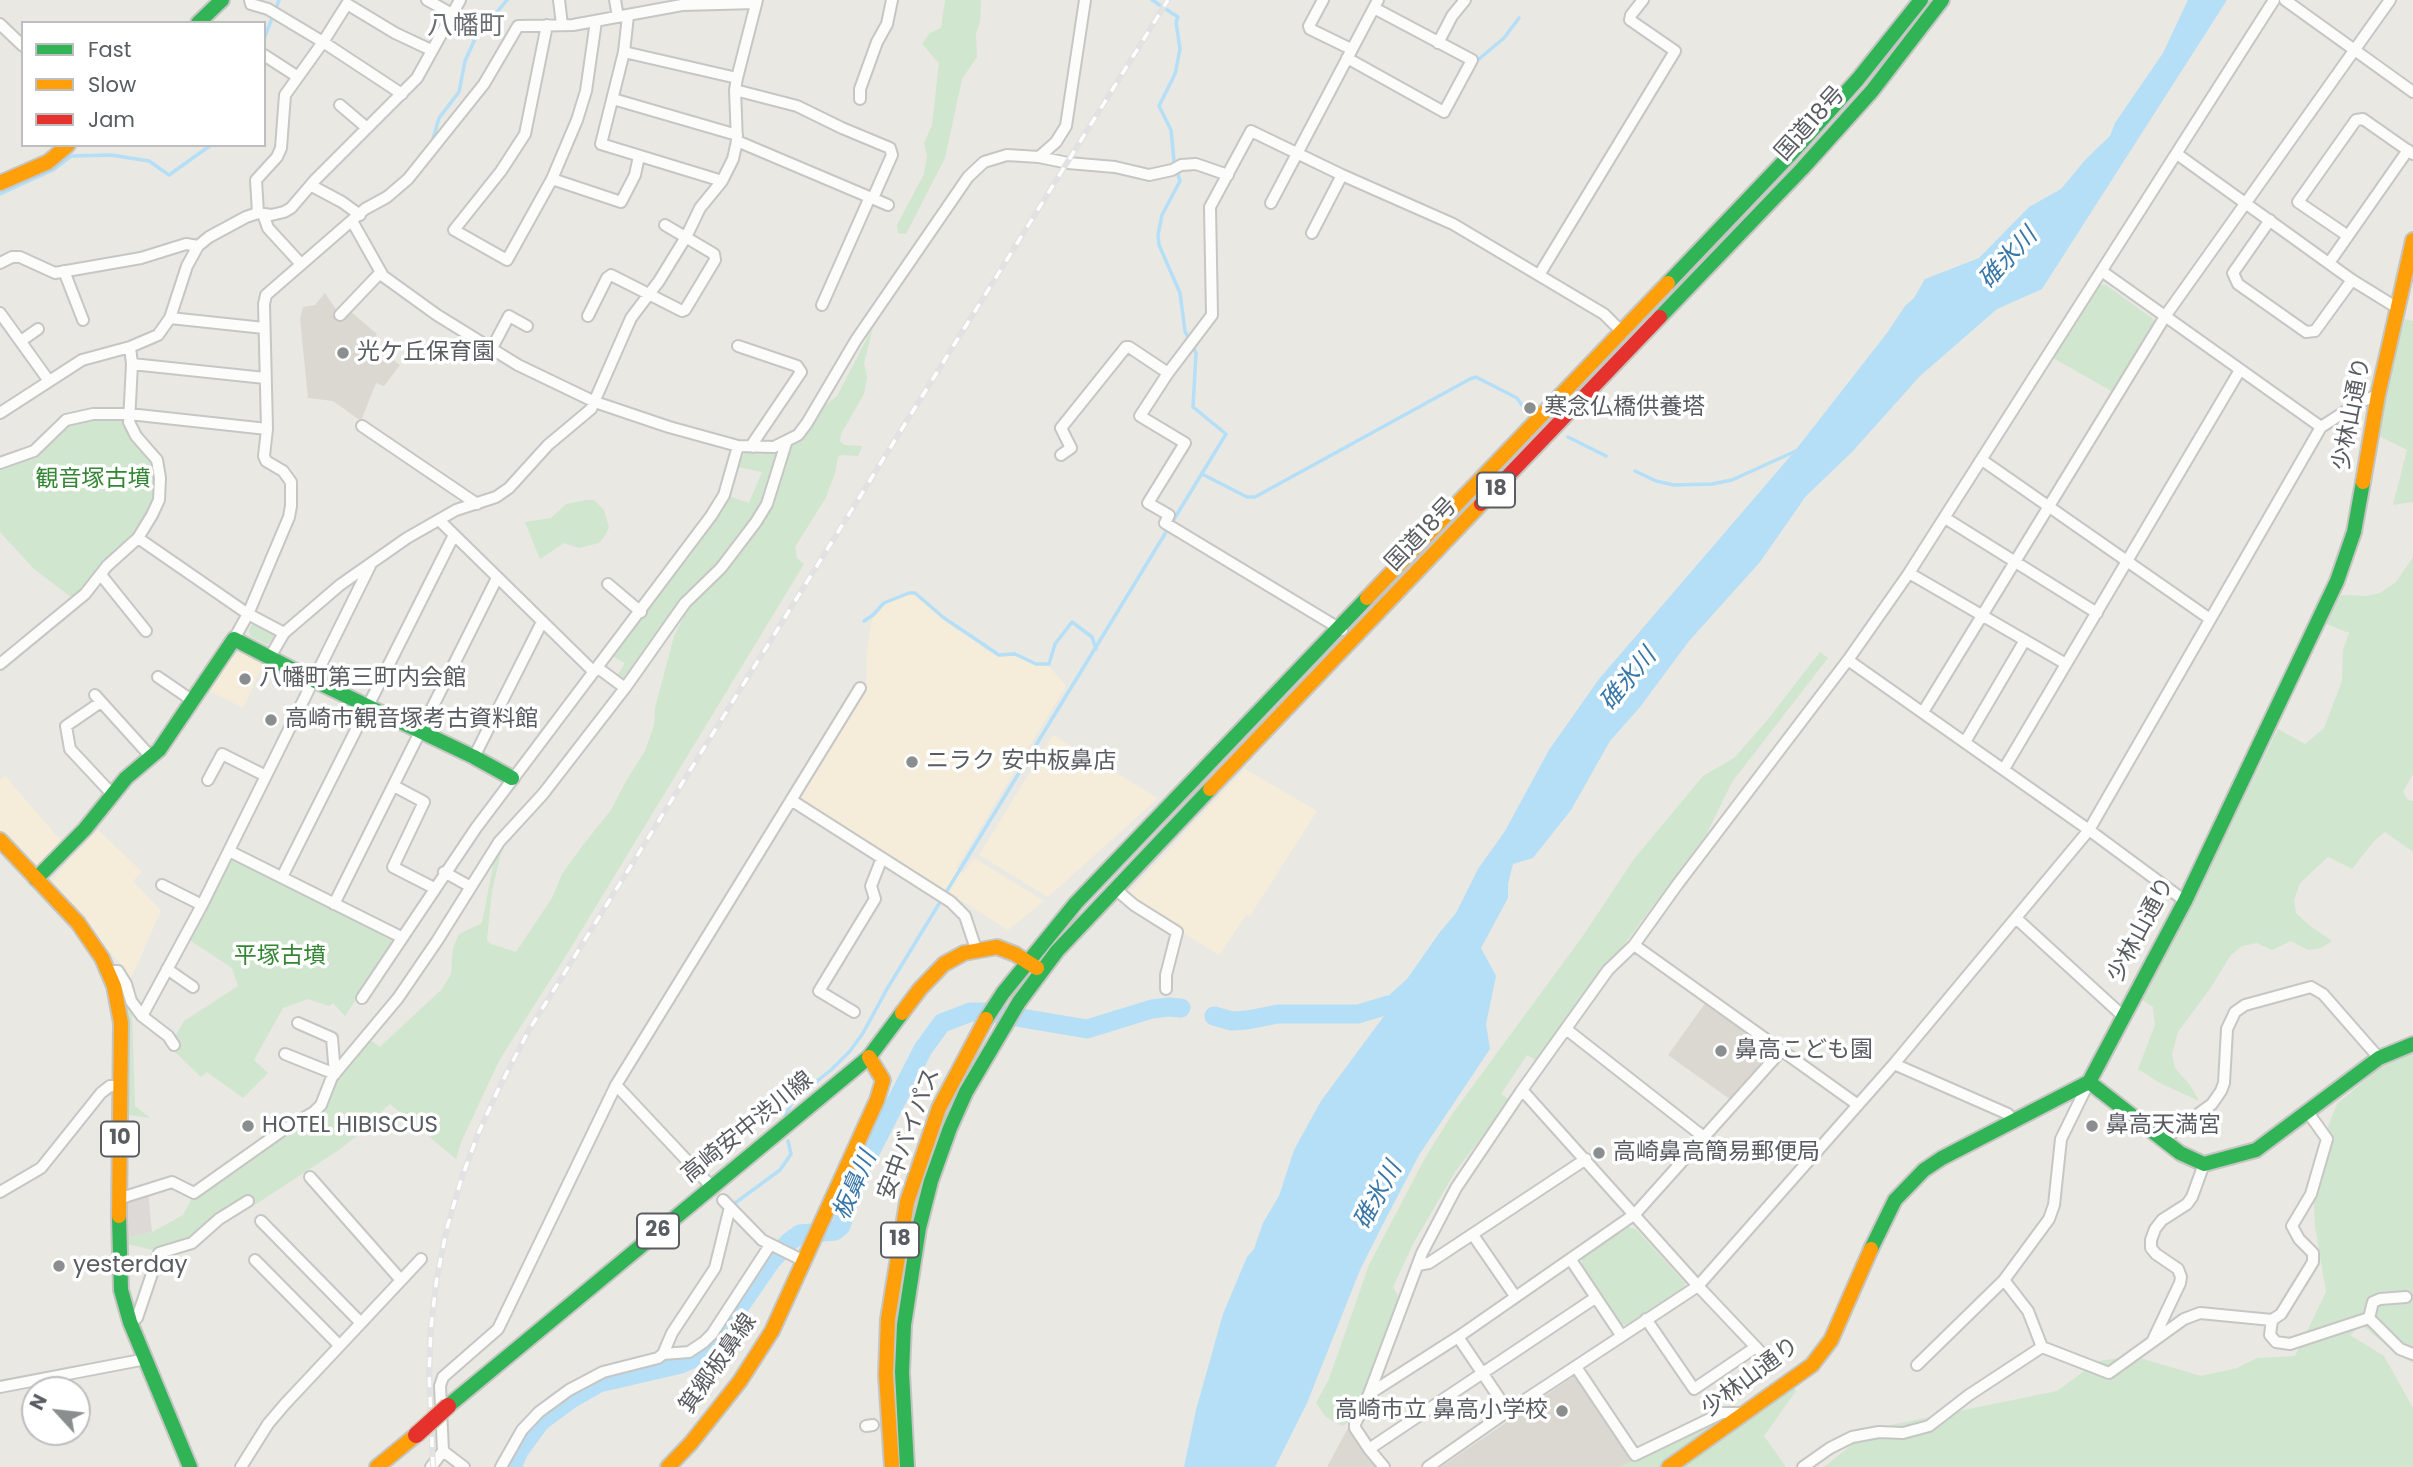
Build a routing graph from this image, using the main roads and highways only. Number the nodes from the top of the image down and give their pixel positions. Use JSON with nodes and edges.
{"nodes":[{"id":1,"x":222,"y":0,"type":"edge"},
{"id":2,"x":1921,"y":0,"type":"edge"},
{"id":3,"x":1942,"y":0,"type":"edge"},
{"id":4,"x":200,"y":21,"type":"edge"},
{"id":5,"x":66,"y":147,"type":"edge"},
{"id":6,"x":0,"y":183,"type":"edge"},
{"id":7,"x":2413,"y":240,"type":"edge"},
{"id":8,"x":512,"y":778,"type":"road end"},
{"id":9,"x":0,"y":840,"type":"edge"},
{"id":10,"x":36,"y":879,"type":"junction"},
{"id":11,"x":1027,"y":962,"type":"junction"},
{"id":12,"x":1042,"y":972,"type":"junction"},
{"id":13,"x":2413,"y":1044,"type":"edge"},
{"id":14,"x":869,"y":1057,"type":"junction"},
{"id":15,"x":2088,"y":1082,"type":"junction"},
{"id":16,"x":190,"y":1467,"type":"edge"},
{"id":17,"x":377,"y":1467,"type":"edge"},
{"id":18,"x":668,"y":1467,"type":"edge"},
{"id":19,"x":892,"y":1467,"type":"edge"},
{"id":20,"x":907,"y":1467,"type":"edge"},
{"id":21,"x":1669,"y":1467,"type":"edge"}],
"edges":[{"from":1,"to":4,"type":"main road"},
{"from":2,"to":11,"type":"main road","name":"国道18号","number":"18"},
{"from":3,"to":12,"type":"main road","name":"国道18号","number":"18"},
{"from":5,"to":6,"type":"main road"},
{"from":7,"to":15,"type":"main road","name":"少林山通り"},
{"from":8,"to":10,"type":"main road"},
{"from":9,"to":10,"type":"main road","number":"10"},
{"from":10,"to":16,"type":"main road","number":"10"},
{"from":11,"to":12,"type":"main road"},
{"from":11,"to":14,"type":"main road","name":"高崎安中渋川線","number":"26"},
{"from":11,"to":19,"type":"main road","name":"安中バイパス","number":"18"},
{"from":12,"to":20,"type":"main road","name":"安中バイパス","number":"18"},
{"from":13,"to":15,"type":"main road"},
{"from":14,"to":17,"type":"main road","name":"高崎安中渋川線","number":"26","bridge":true},
{"from":14,"to":18,"type":"main road","name":"箕郷板鼻線"},
{"from":15,"to":21,"type":"main road","name":"少林山通り"}]}
